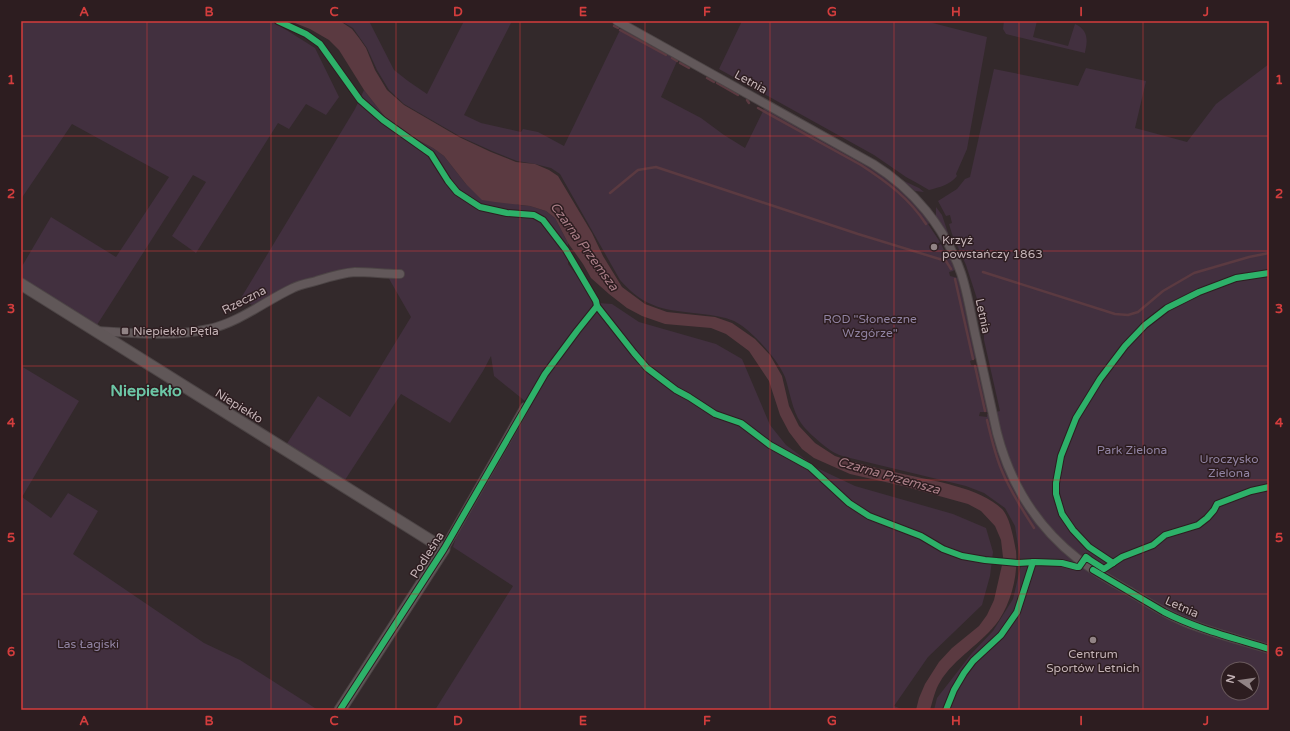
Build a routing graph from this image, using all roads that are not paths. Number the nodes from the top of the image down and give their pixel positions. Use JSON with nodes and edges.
{"nodes":[{"id":1,"x":617,"y":21,"type":"edge"},
{"id":2,"x":400,"y":274,"type":"dead end"},
{"id":3,"x":21,"y":284,"type":"edge"},
{"id":4,"x":95,"y":331,"type":"junction"},
{"id":5,"x":526,"y":407,"type":"dead end"},
{"id":6,"x":444,"y":550,"type":"junction"},
{"id":7,"x":1269,"y":649,"type":"edge"},
{"id":8,"x":340,"y":710,"type":"edge"}],
"edges":[{"from":1,"to":7,"type":"street","name":"Letnia"},
{"from":2,"to":4,"type":"street","name":"Rzeczna"},
{"from":3,"to":4,"type":"street","name":"Niepiekło"},
{"from":4,"to":6,"type":"street","name":"Niepiekło"},
{"from":5,"to":6,"type":"street","name":"Podleśna"},
{"from":6,"to":8,"type":"street","name":"Podleśna"}]}
